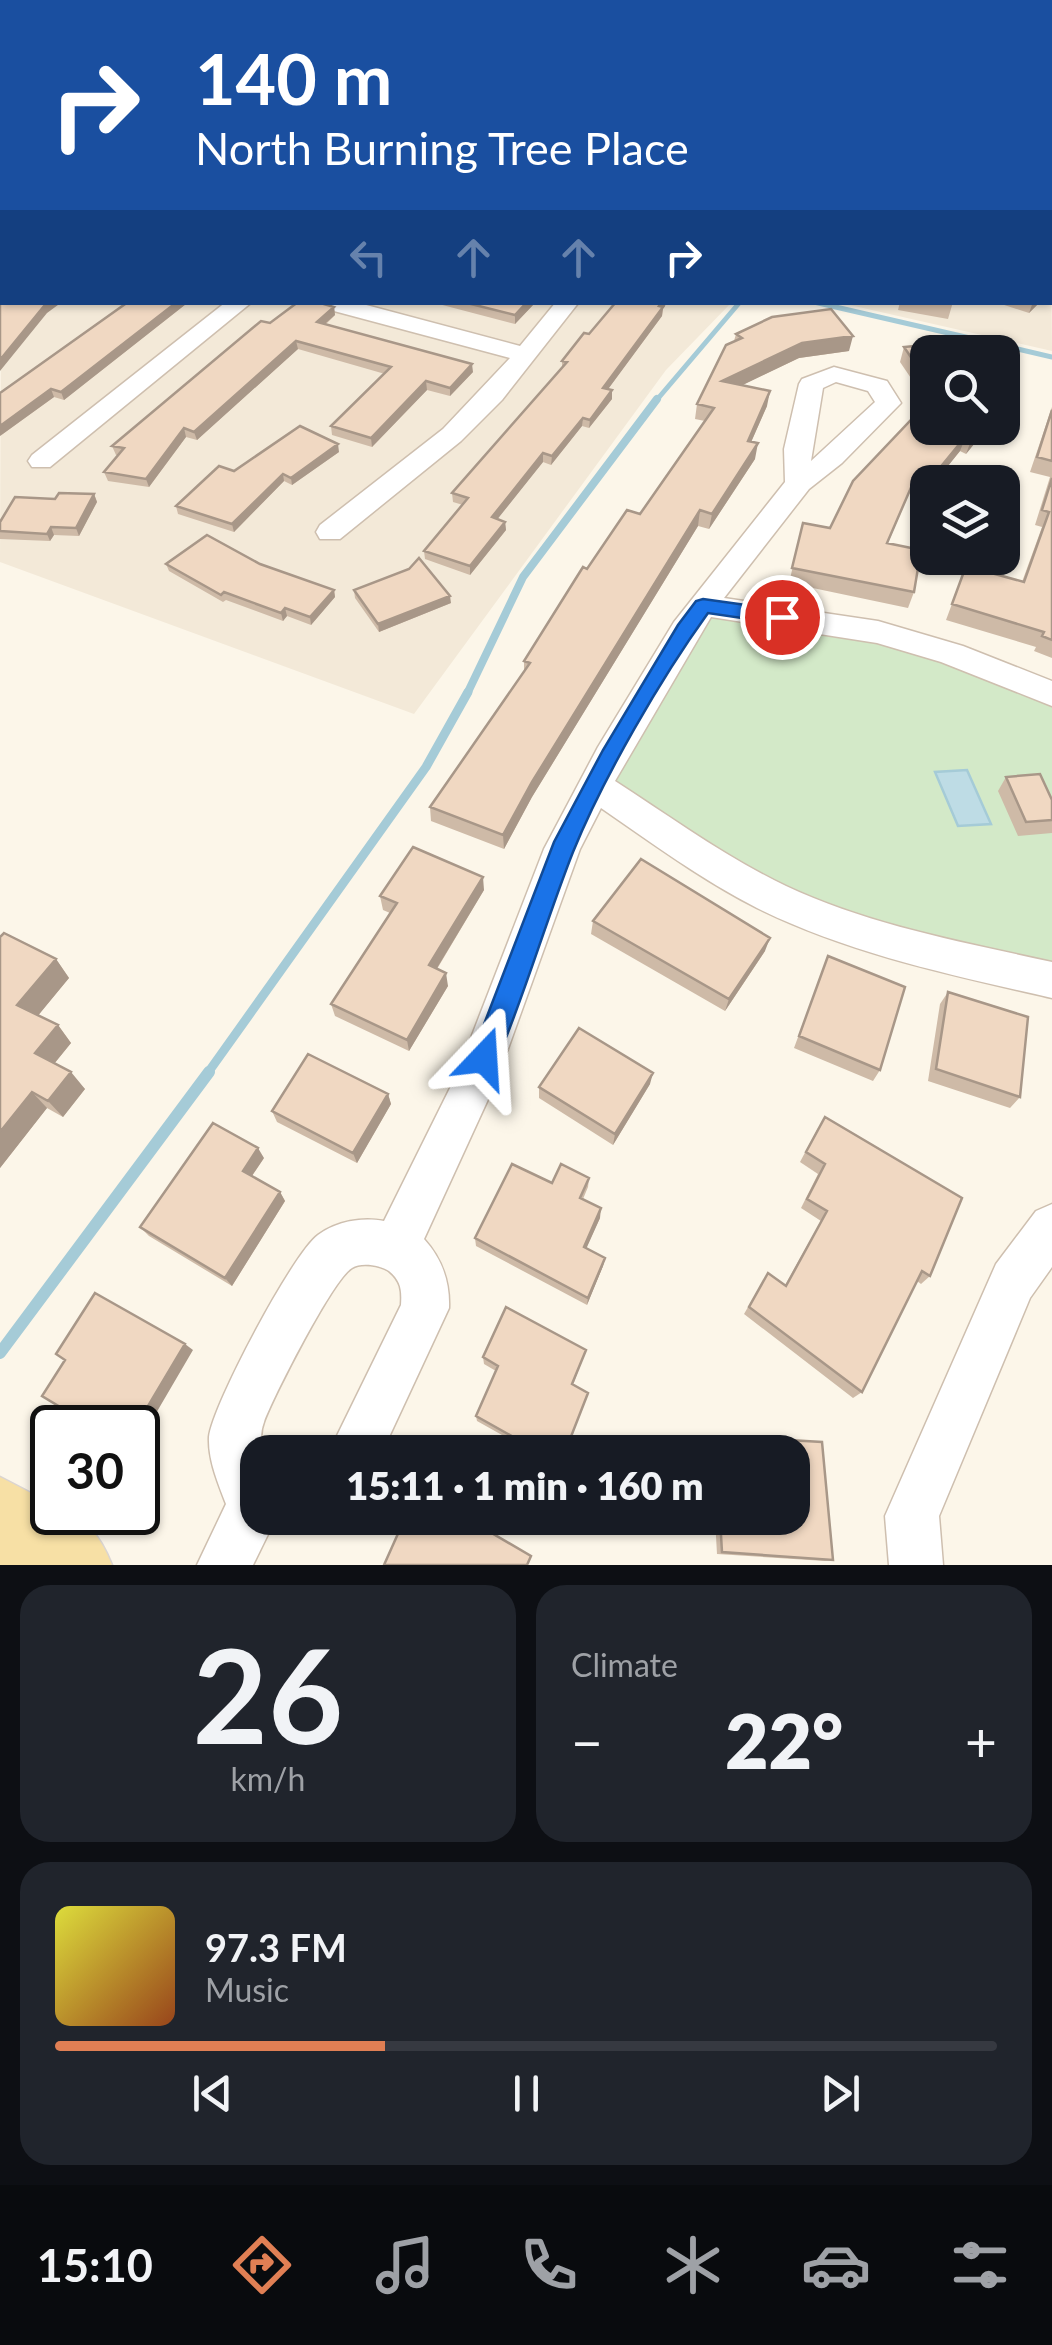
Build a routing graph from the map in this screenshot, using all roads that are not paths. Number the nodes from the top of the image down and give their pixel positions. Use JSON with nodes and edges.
{"nodes":[{"id":1,"x":238,"y":305,"type":"edge"},
{"id":2,"x":338,"y":305,"type":"edge"},
{"id":3,"x":566,"y":305,"type":"edge"},
{"id":4,"x":526,"y":356,"type":"junction"},
{"id":5,"x":41,"y":461,"type":"dead end"},
{"id":6,"x":800,"y":483,"type":"dead end"},
{"id":7,"x":330,"y":532,"type":"dead end"},
{"id":8,"x":703,"y":606,"type":"junction"},
{"id":9,"x":1052,"y":694,"type":"edge"},
{"id":10,"x":596,"y":787,"type":"junction"},
{"id":11,"x":1052,"y":980,"type":"edge"},
{"id":12,"x":1052,"y":1227,"type":"edge"},
{"id":13,"x":394,"y":1249,"type":"junction"},
{"id":14,"x":362,"y":1435,"type":"edge"},
{"id":15,"x":240,"y":1466,"type":"edge"},
{"id":16,"x":0,"y":1520,"type":"edge"},
{"id":17,"x":240,"y":1535,"type":"edge"},
{"id":18,"x":69,"y":1565,"type":"edge"},
{"id":19,"x":224,"y":1565,"type":"edge"},
{"id":20,"x":916,"y":1565,"type":"edge"}],
"edges":[{"from":1,"to":5,"type":"street"},
{"from":2,"to":4,"type":"street"},
{"from":3,"to":4,"type":"street"},
{"from":4,"to":7,"type":"street"},
{"from":6,"to":8,"type":"street"},
{"from":8,"to":9,"type":"street"},
{"from":8,"to":10,"type":"street"},
{"from":10,"to":11,"type":"street"},
{"from":10,"to":13,"type":"street"},
{"from":12,"to":20,"type":"street"},
{"from":13,"to":14,"type":"street"},
{"from":13,"to":15,"type":"street"},
{"from":16,"to":18,"type":"main road"},
{"from":17,"to":19,"type":"street"}]}
